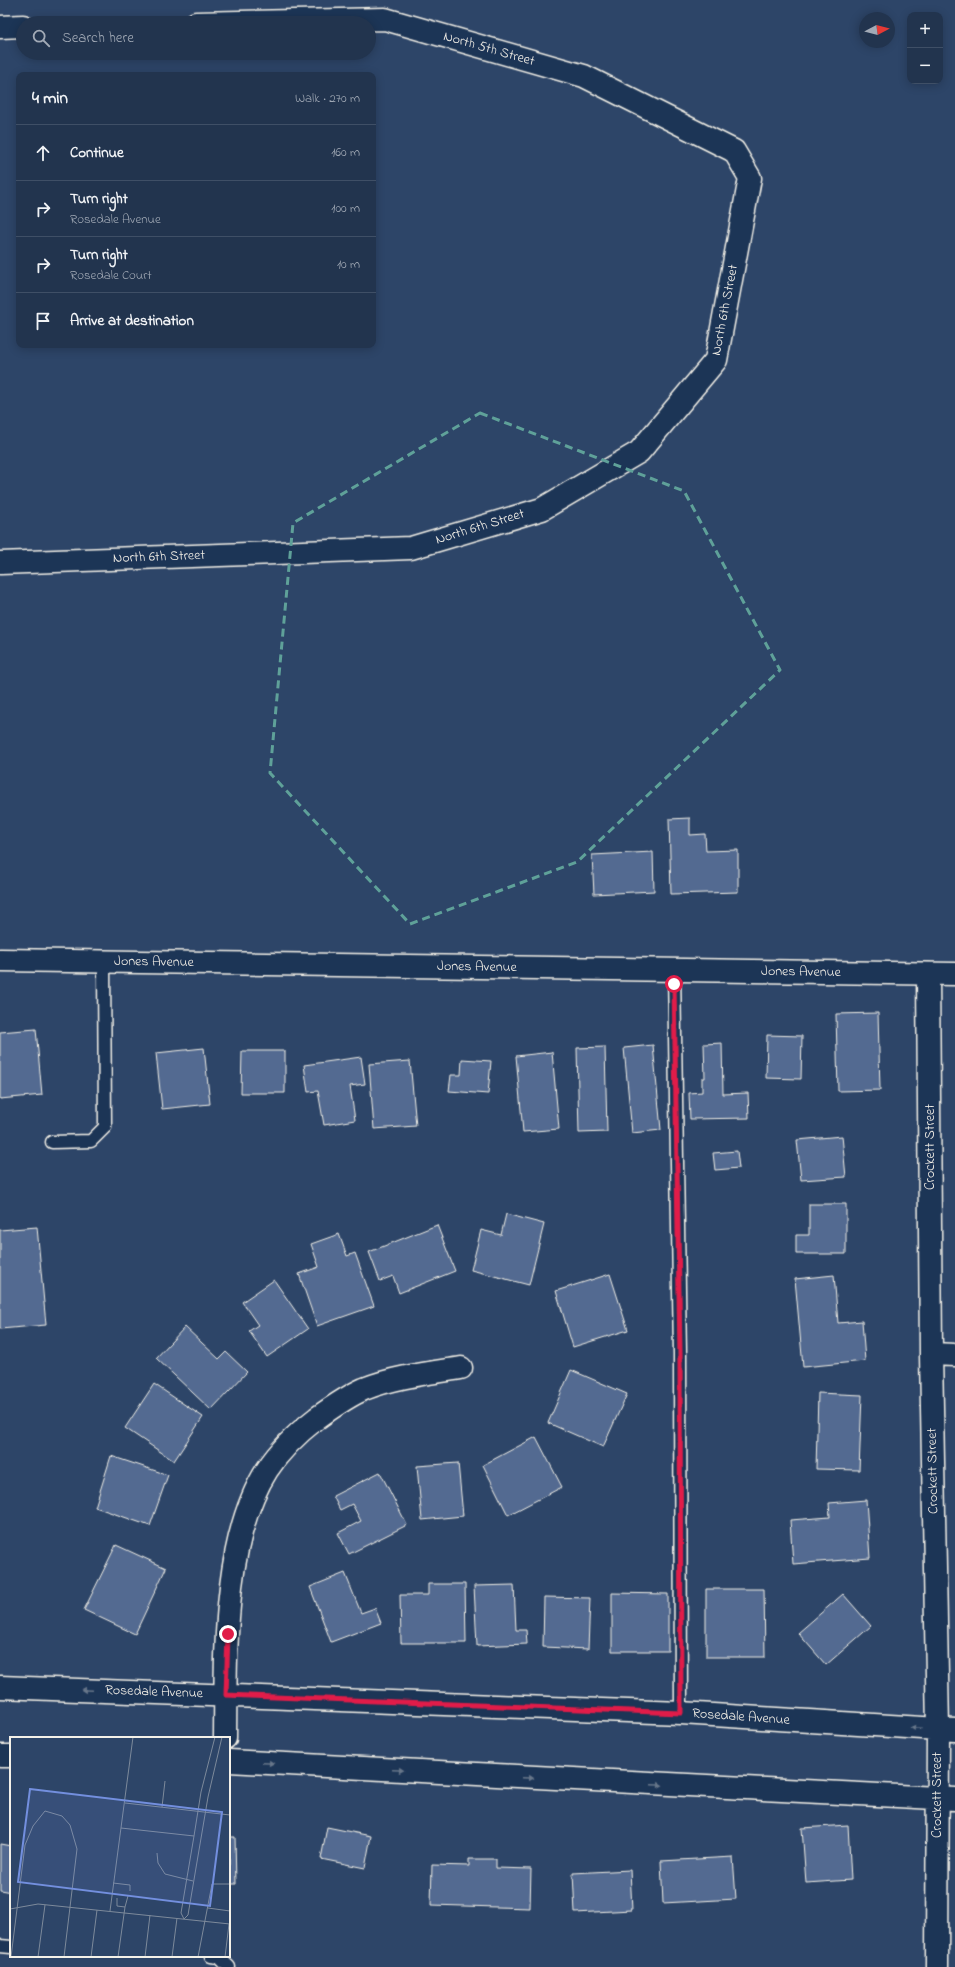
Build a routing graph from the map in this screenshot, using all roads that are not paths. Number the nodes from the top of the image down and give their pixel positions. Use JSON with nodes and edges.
{"nodes":[{"id":1,"x":376,"y":19,"type":"edge"},
{"id":2,"x":16,"y":26,"type":"edge"},
{"id":3,"x":0,"y":27,"type":"edge"},
{"id":4,"x":750,"y":178,"type":"joint"},
{"id":5,"x":0,"y":563,"type":"edge"},
{"id":6,"x":0,"y":960,"type":"edge"},
{"id":7,"x":104,"y":961,"type":"junction"},
{"id":8,"x":674,"y":970,"type":"junction"},
{"id":9,"x":928,"y":974,"type":"junction"},
{"id":10,"x":955,"y":974,"type":"edge"},
{"id":11,"x":52,"y":1142,"type":"dead end"},
{"id":12,"x":931,"y":1354,"type":"junction"},
{"id":13,"x":955,"y":1355,"type":"edge"},
{"id":14,"x":461,"y":1368,"type":"dead end"},
{"id":15,"x":0,"y":1687,"type":"edge"},
{"id":16,"x":226,"y":1695,"type":"junction"},
{"id":17,"x":681,"y":1713,"type":"junction"},
{"id":18,"x":946,"y":1730,"type":"edge"},
{"id":19,"x":225,"y":1737,"type":"edge"},
{"id":20,"x":230,"y":1761,"type":"edge"},
{"id":21,"x":946,"y":1799,"type":"edge"},
{"id":22,"x":0,"y":1946,"type":"edge"},
{"id":23,"x":10,"y":1947,"type":"edge"},
{"id":24,"x":219,"y":1957,"type":"edge"},
{"id":25,"x":229,"y":1967,"type":"edge"},
{"id":26,"x":937,"y":1967,"type":"edge"}],
"edges":[{"from":1,"to":4,"type":"street","name":"North 5th Street"},
{"from":2,"to":3,"type":"street"},
{"from":4,"to":5,"type":"street","name":"North 6th Street"},
{"from":6,"to":7,"type":"street","name":"Jones Avenue"},
{"from":7,"to":8,"type":"street","name":"Jones Avenue"},
{"from":7,"to":11,"type":"lane"},
{"from":8,"to":9,"type":"street","name":"Jones Avenue"},
{"from":8,"to":17,"type":"lane"},
{"from":9,"to":10,"type":"street","name":"Jones Avenue"},
{"from":9,"to":12,"type":"street","name":"Crockett Street"},
{"from":12,"to":13,"type":"street"},
{"from":12,"to":18,"type":"street","name":"Crockett Street"},
{"from":14,"to":16,"type":"street"},
{"from":16,"to":15,"type":"street","name":"Rosedale Avenue","one_way":true},
{"from":16,"to":17,"type":"street","name":"Rosedale Avenue"},
{"from":16,"to":19,"type":"street"},
{"from":18,"to":17,"type":"street","name":"Rosedale Avenue","one_way":true},
{"from":18,"to":21,"type":"street","name":"Crockett Street"},
{"from":20,"to":21,"type":"street","one_way":true},
{"from":21,"to":26,"type":"street","name":"Crockett Street"},
{"from":22,"to":23,"type":"lane"},
{"from":24,"to":25,"type":"lane"}]}
